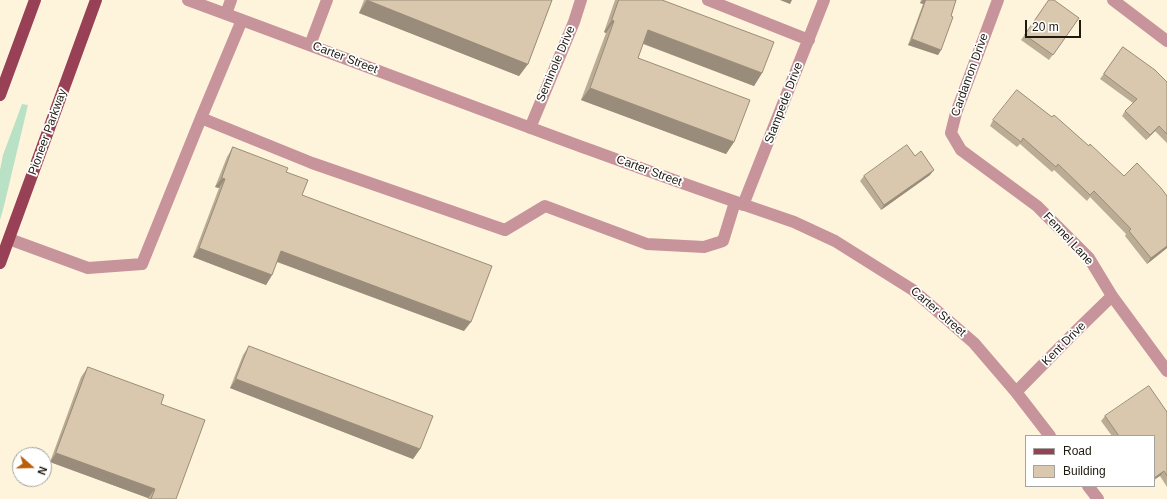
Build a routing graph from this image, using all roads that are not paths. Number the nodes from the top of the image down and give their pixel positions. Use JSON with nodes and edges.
{"nodes":[{"id":1,"x":35,"y":0,"type":"edge"},
{"id":2,"x":96,"y":0,"type":"edge"},
{"id":3,"x":188,"y":0,"type":"edge"},
{"id":4,"x":231,"y":0,"type":"edge"},
{"id":5,"x":327,"y":0,"type":"edge"},
{"id":6,"x":581,"y":0,"type":"edge"},
{"id":7,"x":708,"y":0,"type":"edge"},
{"id":8,"x":824,"y":0,"type":"edge"},
{"id":9,"x":998,"y":0,"type":"edge"},
{"id":10,"x":1112,"y":0,"type":"edge"},
{"id":11,"x":226,"y":14,"type":"junction"},
{"id":12,"x":242,"y":20,"type":"junction"},
{"id":13,"x":809,"y":40,"type":"junction"},
{"id":14,"x":1167,"y":41,"type":"edge"},
{"id":15,"x":310,"y":45,"type":"junction"},
{"id":16,"x":0,"y":95,"type":"edge"},
{"id":17,"x":201,"y":118,"type":"junction"},
{"id":18,"x":530,"y":128,"type":"junction"},
{"id":19,"x":961,"y":150,"type":"joint"},
{"id":20,"x":739,"y":204,"type":"junction"},
{"id":21,"x":9,"y":239,"type":"junction"},
{"id":22,"x":0,"y":263,"type":"edge"},
{"id":23,"x":1112,"y":296,"type":"junction"},
{"id":24,"x":1167,"y":371,"type":"edge"},
{"id":25,"x":1016,"y":392,"type":"junction"},
{"id":26,"x":1049,"y":435,"type":"edge"},
{"id":27,"x":1089,"y":487,"type":"edge"},
{"id":28,"x":1098,"y":499,"type":"edge"}],
"edges":[{"from":1,"to":16,"type":"main road"},
{"from":2,"to":21,"type":"main road","name":"Pioneer Parkway"},
{"from":3,"to":11,"type":"street","name":"Carter Street"},
{"from":4,"to":11,"type":"street"},
{"from":5,"to":15,"type":"street"},
{"from":6,"to":18,"type":"street","name":"Seminole Drive"},
{"from":7,"to":13,"type":"street"},
{"from":8,"to":13,"type":"street","name":"Stampede Drive"},
{"from":9,"to":19,"type":"street","name":"Cardamon Drive"},
{"from":10,"to":14,"type":"street"},
{"from":11,"to":12,"type":"street","name":"Carter Street"},
{"from":12,"to":15,"type":"street","name":"Carter Street"},
{"from":12,"to":17,"type":"street"},
{"from":13,"to":20,"type":"street","name":"Stampede Drive"},
{"from":15,"to":18,"type":"street","name":"Carter Street"},
{"from":17,"to":20,"type":"street","name":"Stampede Drive"},
{"from":17,"to":21,"type":"street"},
{"from":18,"to":20,"type":"street","name":"Carter Street"},
{"from":19,"to":23,"type":"street","name":"Fennel Lane"},
{"from":20,"to":25,"type":"street","name":"Carter Street"},
{"from":21,"to":22,"type":"main road","name":"Pioneer Parkway"},
{"from":23,"to":24,"type":"street","name":"Fennel Lane"},
{"from":23,"to":25,"type":"street","name":"Kent Drive"},
{"from":25,"to":26,"type":"street","name":"Carter Street"},
{"from":27,"to":28,"type":"street"}]}
